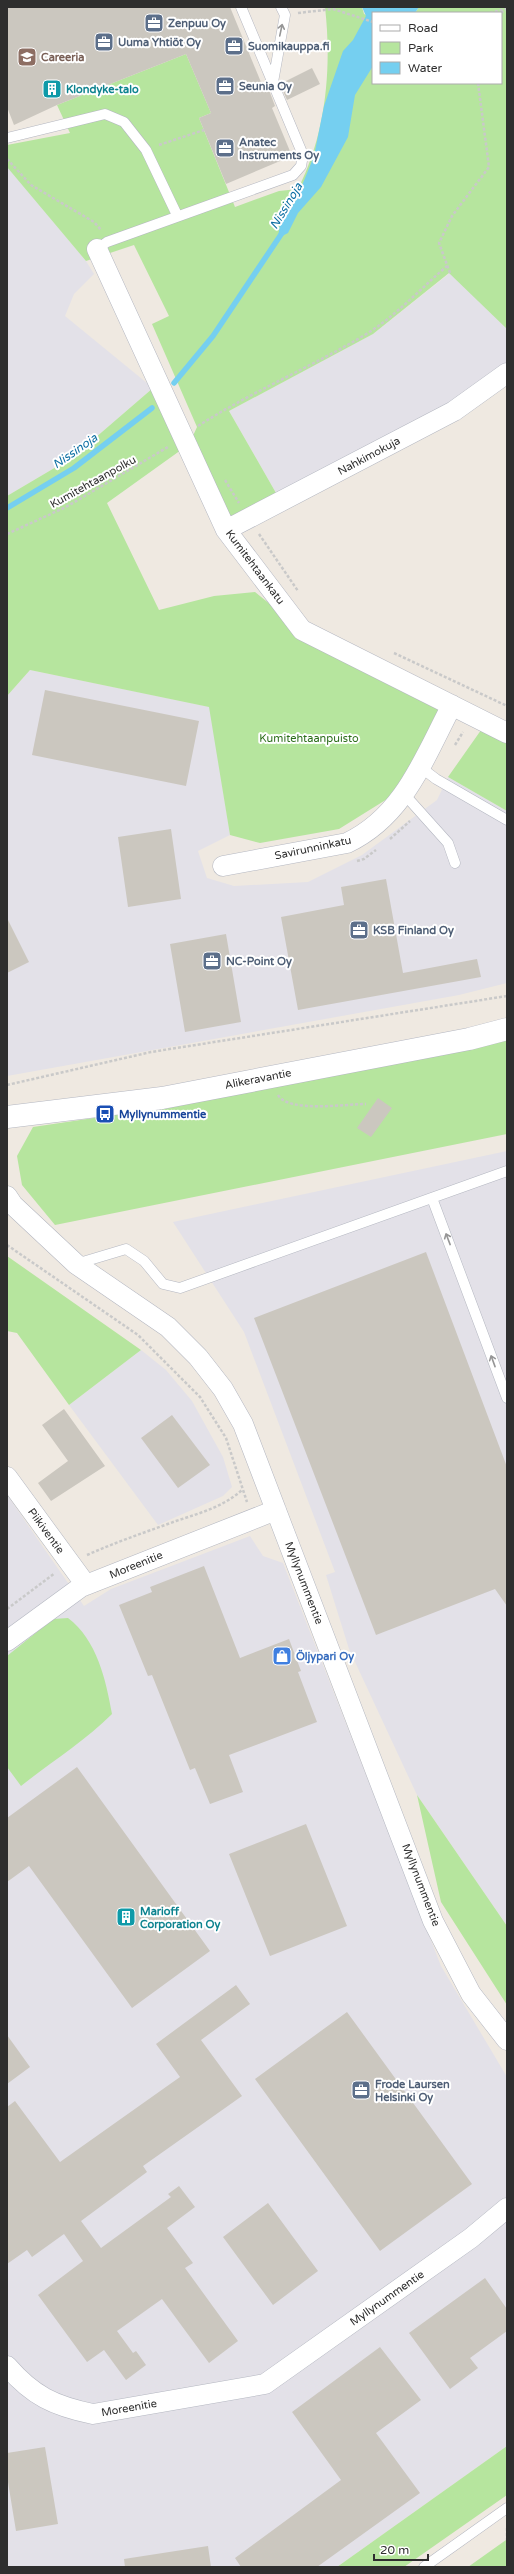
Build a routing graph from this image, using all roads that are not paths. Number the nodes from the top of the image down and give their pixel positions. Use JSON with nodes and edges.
{"nodes":[{"id":1,"x":241,"y":7,"type":"edge"},
{"id":2,"x":283,"y":11,"type":"edge"},
{"id":3,"x":273,"y":82,"type":"junction"},
{"id":4,"x":7,"y":138,"type":"edge"},
{"id":5,"x":177,"y":215,"type":"junction"},
{"id":6,"x":97,"y":249,"type":"joint"},
{"id":7,"x":507,"y":373,"type":"edge"},
{"id":8,"x":226,"y":530,"type":"junction"},
{"id":9,"x":452,"y":706,"type":"junction"},
{"id":10,"x":507,"y":733,"type":"edge"},
{"id":11,"x":419,"y":766,"type":"junction"},
{"id":12,"x":405,"y":795,"type":"junction"},
{"id":13,"x":507,"y":820,"type":"edge"},
{"id":14,"x":455,"y":863,"type":"dead end"},
{"id":15,"x":223,"y":866,"type":"dead end"},
{"id":16,"x":507,"y":1029,"type":"edge"},
{"id":17,"x":7,"y":1118,"type":"edge"},
{"id":18,"x":507,"y":1171,"type":"edge"},
{"id":19,"x":7,"y":1196,"type":"edge"},
{"id":20,"x":432,"y":1198,"type":"junction"},
{"id":21,"x":76,"y":1264,"type":"junction"},
{"id":22,"x":507,"y":1398,"type":"edge"},
{"id":23,"x":7,"y":1477,"type":"edge"},
{"id":24,"x":276,"y":1510,"type":"junction"},
{"id":25,"x":86,"y":1585,"type":"junction"},
{"id":26,"x":7,"y":1641,"type":"edge"},
{"id":27,"x":507,"y":2040,"type":"edge"},
{"id":28,"x":507,"y":2208,"type":"edge"},
{"id":29,"x":7,"y":2366,"type":"edge"},
{"id":30,"x":265,"y":2384,"type":"joint"},
{"id":31,"x":507,"y":2508,"type":"edge"},
{"id":32,"x":424,"y":2567,"type":"edge"}],
"edges":[{"from":1,"to":3,"type":"lane"},
{"from":3,"to":2,"type":"lane","one_way":true},
{"from":3,"to":5,"type":"lane"},
{"from":4,"to":5,"type":"lane"},
{"from":5,"to":6,"type":"lane"},
{"from":6,"to":8,"type":"street","name":"Kumitehtaankatu"},
{"from":7,"to":8,"type":"street","name":"Nahkimokuja"},
{"from":8,"to":9,"type":"street","name":"Kumitehtaankatu"},
{"from":9,"to":10,"type":"street","name":"Kumitehtaankatu"},
{"from":9,"to":11,"type":"street","name":"Savirunninkatu"},
{"from":11,"to":12,"type":"street","name":"Savirunninkatu"},
{"from":11,"to":13,"type":"lane"},
{"from":12,"to":14,"type":"lane"},
{"from":12,"to":15,"type":"street","name":"Savirunninkatu"},
{"from":16,"to":17,"type":"street","name":"Alikeravantie"},
{"from":18,"to":20,"type":"lane"},
{"from":19,"to":21,"type":"street","name":"Myllynummentie"},
{"from":20,"to":21,"type":"lane"},
{"from":22,"to":20,"type":"lane","one_way":true},
{"from":21,"to":24,"type":"street","name":"Myllynummentie"},
{"from":23,"to":25,"type":"street","name":"Piikiventie"},
{"from":24,"to":25,"type":"street","name":"Moreenitie"},
{"from":24,"to":27,"type":"street","name":"Myllynummentie"},
{"from":25,"to":26,"type":"street","name":"Moreenitie"},
{"from":28,"to":30,"type":"street","name":"Myllynummentie"},
{"from":29,"to":30,"type":"street","name":"Moreenitie"},
{"from":31,"to":32,"type":"lane"}]}
